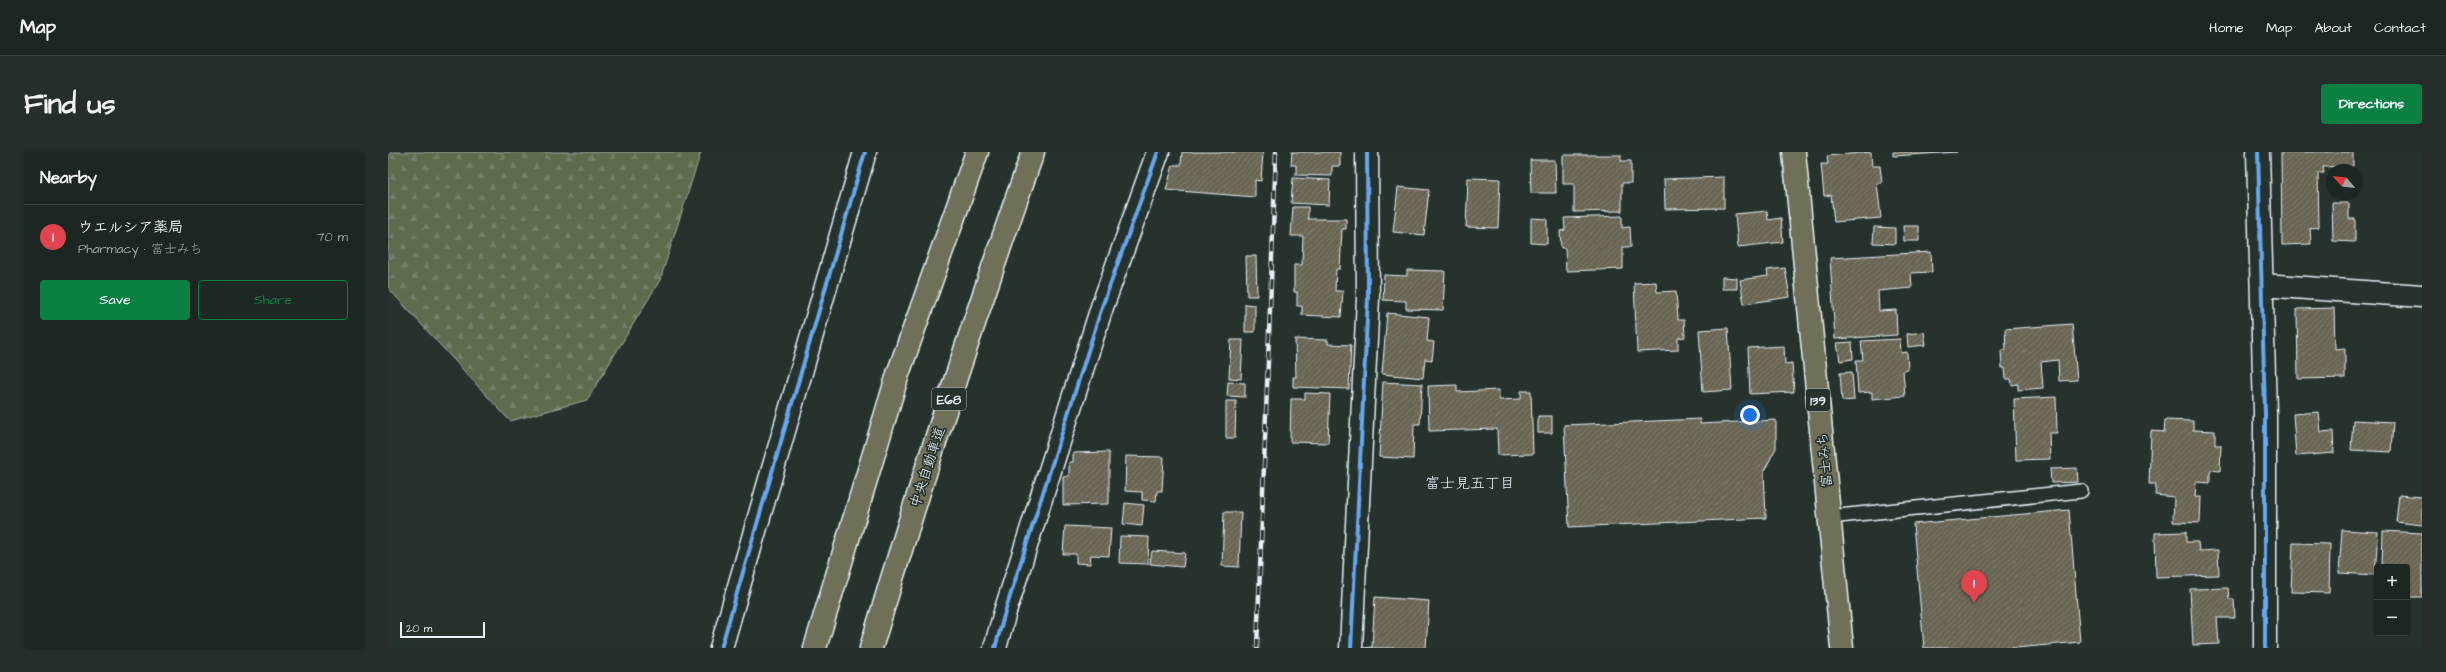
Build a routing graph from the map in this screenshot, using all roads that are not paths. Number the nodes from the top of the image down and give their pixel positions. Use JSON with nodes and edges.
{"nodes":[{"id":1,"x":865,"y":152,"type":"edge"},
{"id":2,"x":977,"y":152,"type":"edge"},
{"id":3,"x":1033,"y":152,"type":"edge"},
{"id":4,"x":1158,"y":152,"type":"edge"},
{"id":5,"x":1367,"y":152,"type":"edge"},
{"id":6,"x":1794,"y":152,"type":"edge"},
{"id":7,"x":2258,"y":152,"type":"edge"},
{"id":8,"x":2262,"y":285,"type":"junction"},
{"id":9,"x":2422,"y":296,"type":"edge"},
{"id":10,"x":2081,"y":491,"type":"dead end"},
{"id":11,"x":1829,"y":517,"type":"junction"},
{"id":12,"x":721,"y":648,"type":"edge"},
{"id":13,"x":815,"y":648,"type":"edge"},
{"id":14,"x":871,"y":648,"type":"edge"},
{"id":15,"x":995,"y":648,"type":"edge"},
{"id":16,"x":1351,"y":648,"type":"edge"},
{"id":17,"x":1842,"y":648,"type":"edge"},
{"id":18,"x":2265,"y":648,"type":"edge"}],
"edges":[{"from":1,"to":12,"type":"street"},
{"from":2,"to":13,"type":"highway"},
{"from":3,"to":14,"type":"highway","name":"中央自動車道","number":"E68"},
{"from":4,"to":15,"type":"street"},
{"from":5,"to":16,"type":"street"},
{"from":6,"to":11,"type":"highway","name":"富士みち","number":"139"},
{"from":7,"to":8,"type":"street"},
{"from":8,"to":9,"type":"street"},
{"from":8,"to":18,"type":"street"},
{"from":10,"to":11,"type":"lane"},
{"from":11,"to":17,"type":"highway","name":"富士みち","number":"139"}]}
